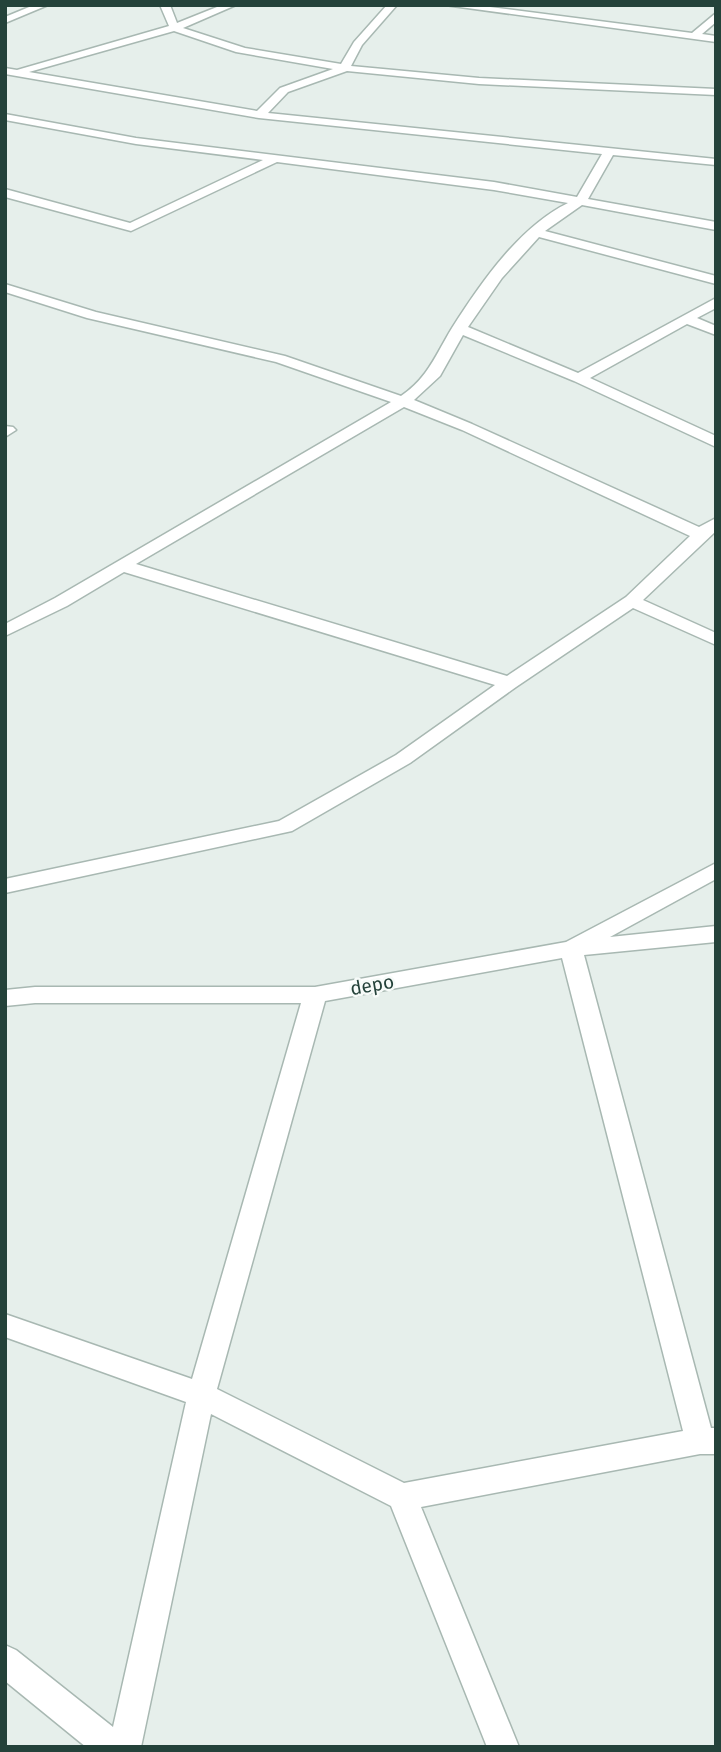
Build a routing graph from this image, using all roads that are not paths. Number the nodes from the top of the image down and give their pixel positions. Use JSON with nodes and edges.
{"nodes":[{"id":1,"x":43,"y":5,"type":"edge"},
{"id":2,"x":166,"y":5,"type":"edge"},
{"id":3,"x":231,"y":5,"type":"edge"},
{"id":4,"x":392,"y":5,"type":"edge"},
{"id":5,"x":450,"y":5,"type":"edge"},
{"id":6,"x":716,"y":16,"type":"edge"},
{"id":7,"x":5,"y":20,"type":"edge"},
{"id":8,"x":174,"y":28,"type":"junction"},
{"id":9,"x":692,"y":37,"type":"junction"},
{"id":10,"x":716,"y":39,"type":"edge"},
{"id":11,"x":680,"y":49,"type":"dead end"},
{"id":12,"x":344,"y":69,"type":"junction"},
{"id":13,"x":8,"y":74,"type":"edge"},
{"id":14,"x":716,"y":92,"type":"edge"},
{"id":15,"x":260,"y":115,"type":"junction"},
{"id":16,"x":5,"y":117,"type":"edge"},
{"id":17,"x":609,"y":151,"type":"junction"},
{"id":18,"x":278,"y":157,"type":"junction"},
{"id":19,"x":716,"y":162,"type":"edge"},
{"id":20,"x":5,"y":193,"type":"edge"},
{"id":21,"x":23,"y":198,"type":"junction"},
{"id":22,"x":581,"y":201,"type":"junction"},
{"id":23,"x":5,"y":206,"type":"edge"},
{"id":24,"x":716,"y":226,"type":"edge"},
{"id":25,"x":536,"y":232,"type":"junction"},
{"id":26,"x":716,"y":280,"type":"edge"},
{"id":27,"x":6,"y":288,"type":"edge"},
{"id":28,"x":716,"y":302,"type":"edge"},
{"id":29,"x":687,"y":319,"type":"junction"},
{"id":30,"x":460,"y":328,"type":"junction"},
{"id":31,"x":716,"y":331,"type":"edge"},
{"id":32,"x":579,"y":378,"type":"junction"},
{"id":33,"x":402,"y":401,"type":"junction"},
{"id":34,"x":716,"y":442,"type":"edge"},
{"id":35,"x":708,"y":529,"type":"edge"},
{"id":36,"x":120,"y":565,"type":"junction"},
{"id":37,"x":632,"y":601,"type":"junction"},
{"id":38,"x":5,"y":631,"type":"edge"},
{"id":39,"x":716,"y":640,"type":"edge"},
{"id":40,"x":509,"y":683,"type":"junction"},
{"id":41,"x":716,"y":870,"type":"edge"},
{"id":42,"x":5,"y":886,"type":"edge"},
{"id":43,"x":716,"y":934,"type":"edge"},
{"id":44,"x":571,"y":949,"type":"junction"},
{"id":45,"x":315,"y":995,"type":"junction"},
{"id":46,"x":5,"y":998,"type":"edge"},
{"id":47,"x":5,"y":1325,"type":"edge"},
{"id":48,"x":201,"y":1395,"type":"junction"},
{"id":49,"x":708,"y":1441,"type":"edge"},
{"id":50,"x":402,"y":1497,"type":"junction"},
{"id":51,"x":5,"y":1661,"type":"edge"},
{"id":52,"x":112,"y":1747,"type":"edge"},
{"id":53,"x":125,"y":1747,"type":"edge"},
{"id":54,"x":503,"y":1747,"type":"edge"}],
"edges":[{"from":1,"to":7,"type":"street"},
{"from":2,"to":8,"type":"street"},
{"from":3,"to":8,"type":"street"},
{"from":4,"to":12,"type":"street"},
{"from":5,"to":9,"type":"street"},
{"from":6,"to":9,"type":"street"},
{"from":8,"to":12,"type":"street"},
{"from":8,"to":13,"type":"street"},
{"from":9,"to":10,"type":"street"},
{"from":9,"to":11,"type":"street"},
{"from":12,"to":14,"type":"street"},
{"from":12,"to":15,"type":"street"},
{"from":13,"to":15,"type":"street"},
{"from":15,"to":17,"type":"street"},
{"from":16,"to":18,"type":"street"},
{"from":17,"to":19,"type":"street"},
{"from":17,"to":22,"type":"street"},
{"from":18,"to":21,"type":"street"},
{"from":18,"to":22,"type":"street"},
{"from":20,"to":21,"type":"street"},
{"from":21,"to":23,"type":"street"},
{"from":22,"to":24,"type":"street"},
{"from":22,"to":25,"type":"street"},
{"from":25,"to":26,"type":"street"},
{"from":25,"to":30,"type":"street"},
{"from":27,"to":33,"type":"street"},
{"from":28,"to":29,"type":"street"},
{"from":29,"to":31,"type":"street"},
{"from":29,"to":32,"type":"street"},
{"from":30,"to":32,"type":"street"},
{"from":30,"to":33,"type":"street"},
{"from":32,"to":34,"type":"street"},
{"from":33,"to":35,"type":"street"},
{"from":33,"to":36,"type":"street"},
{"from":35,"to":37,"type":"street"},
{"from":36,"to":38,"type":"street"},
{"from":36,"to":40,"type":"street"},
{"from":37,"to":39,"type":"street"},
{"from":37,"to":40,"type":"street"},
{"from":40,"to":42,"type":"street"},
{"from":41,"to":44,"type":"street","name":"depo"},
{"from":43,"to":44,"type":"street"},
{"from":44,"to":45,"type":"street","name":"depo"},
{"from":44,"to":49,"type":"street"},
{"from":45,"to":46,"type":"street","name":"depo"},
{"from":45,"to":48,"type":"street"},
{"from":47,"to":48,"type":"street"},
{"from":48,"to":50,"type":"street"},
{"from":48,"to":53,"type":"street"},
{"from":49,"to":50,"type":"street"},
{"from":50,"to":54,"type":"street"},
{"from":51,"to":52,"type":"street"}]}
